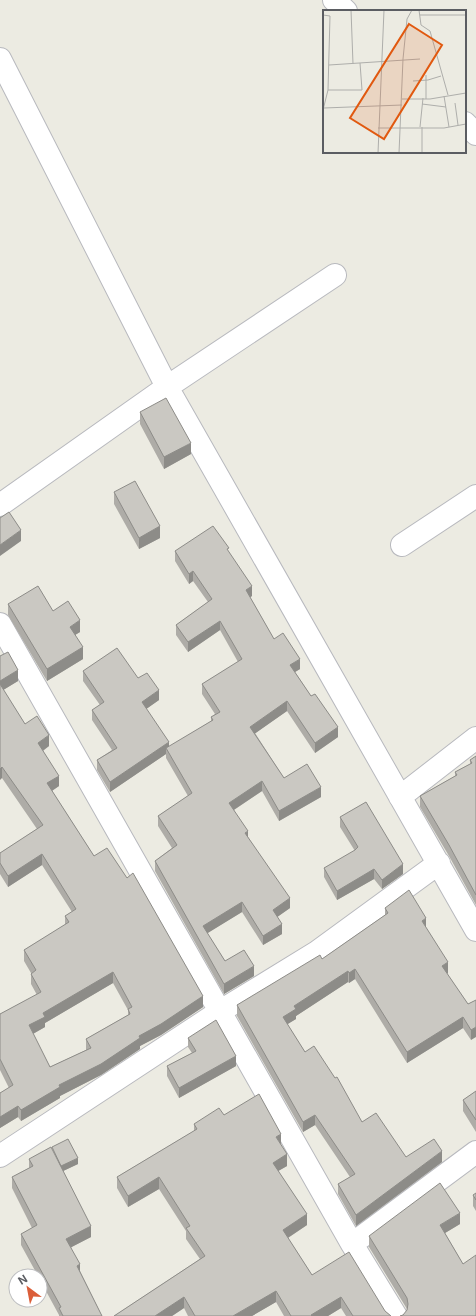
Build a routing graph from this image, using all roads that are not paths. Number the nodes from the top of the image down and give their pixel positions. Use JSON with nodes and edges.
{"nodes":[{"id":1,"x":334,"y":0,"type":"edge"},
{"id":2,"x":345,"y":10,"type":"edge"},
{"id":3,"x":0,"y":59,"type":"edge"},
{"id":4,"x":466,"y":124,"type":"edge"},
{"id":5,"x":476,"y":134,"type":"edge"},
{"id":6,"x":335,"y":275,"type":"dead end"},
{"id":7,"x":167,"y":387,"type":"junction"},
{"id":8,"x":476,"y":496,"type":"edge"},
{"id":9,"x":0,"y":505,"type":"edge"},
{"id":10,"x":402,"y":545,"type":"dead end"},
{"id":11,"x":0,"y":624,"type":"edge"},
{"id":12,"x":476,"y":738,"type":"edge"},
{"id":13,"x":400,"y":796,"type":"junction"},
{"id":14,"x":439,"y":863,"type":"junction"},
{"id":15,"x":476,"y":930,"type":"edge"},
{"id":16,"x":219,"y":1012,"type":"junction"},
{"id":17,"x":476,"y":1152,"type":"edge"},
{"id":18,"x":0,"y":1156,"type":"edge"},
{"id":19,"x":352,"y":1244,"type":"junction"},
{"id":20,"x":396,"y":1316,"type":"edge"}],
"edges":[{"from":1,"to":2,"type":"street"},
{"from":3,"to":7,"type":"street"},
{"from":4,"to":5,"type":"street"},
{"from":6,"to":7,"type":"street"},
{"from":7,"to":9,"type":"street"},
{"from":7,"to":13,"type":"street"},
{"from":8,"to":10,"type":"street"},
{"from":11,"to":16,"type":"street"},
{"from":12,"to":13,"type":"street"},
{"from":13,"to":14,"type":"street"},
{"from":14,"to":15,"type":"street"},
{"from":14,"to":16,"type":"street"},
{"from":16,"to":18,"type":"street"},
{"from":16,"to":19,"type":"street"},
{"from":17,"to":19,"type":"street"},
{"from":19,"to":20,"type":"street"}]}
